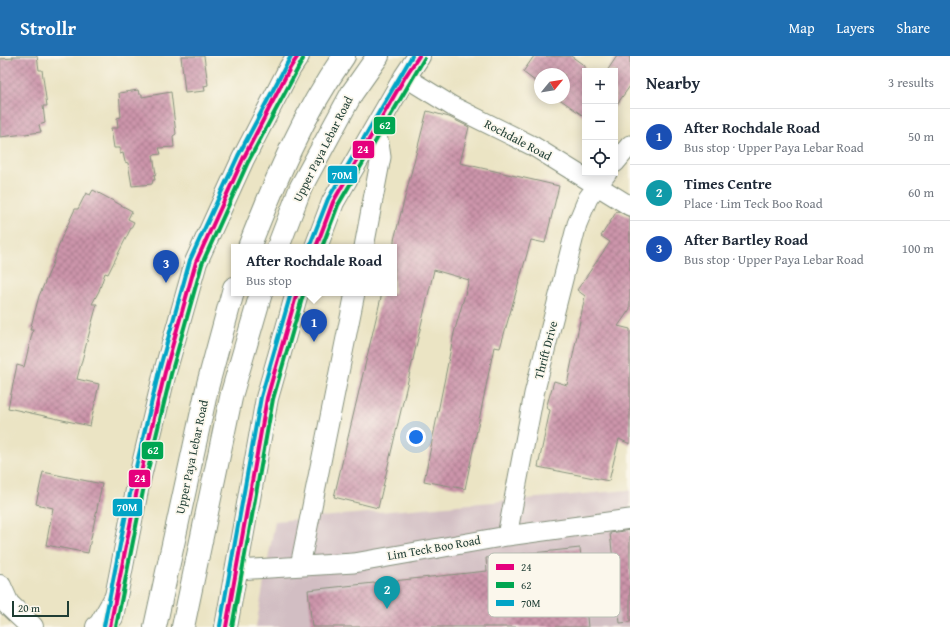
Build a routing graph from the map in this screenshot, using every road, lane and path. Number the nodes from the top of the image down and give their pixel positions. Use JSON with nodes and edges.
{"nodes":[{"id":1,"x":298,"y":56,"type":"edge"},
{"id":2,"x":344,"y":56,"type":"edge"},
{"id":3,"x":378,"y":56,"type":"edge"},
{"id":4,"x":419,"y":56,"type":"edge"},
{"id":5,"x":405,"y":77,"type":"junction"},
{"id":6,"x":373,"y":134,"type":"junction"},
{"id":7,"x":630,"y":145,"type":"edge"},
{"id":8,"x":618,"y":159,"type":"edge"},
{"id":9,"x":602,"y":179,"type":"edge"},
{"id":10,"x":630,"y":206,"type":"edge"},
{"id":11,"x":250,"y":244,"type":"edge"},
{"id":12,"x":279,"y":244,"type":"edge"},
{"id":13,"x":317,"y":244,"type":"edge"},
{"id":14,"x":365,"y":244,"type":"edge"},
{"id":15,"x":232,"y":296,"type":"edge"},
{"id":16,"x":259,"y":296,"type":"edge"},
{"id":17,"x":296,"y":296,"type":"edge"},
{"id":18,"x":353,"y":296,"type":"edge"},
{"id":19,"x":630,"y":519,"type":"edge"},
{"id":20,"x":506,"y":536,"type":"junction"},
{"id":21,"x":300,"y":566,"type":"junction"},
{"id":22,"x":237,"y":570,"type":"junction"},
{"id":23,"x":0,"y":586,"type":"edge"},
{"id":24,"x":116,"y":597,"type":"junction"},
{"id":25,"x":32,"y":627,"type":"edge"},
{"id":26,"x":97,"y":627,"type":"edge"},
{"id":27,"x":110,"y":627,"type":"edge"},
{"id":28,"x":155,"y":627,"type":"edge"},
{"id":29,"x":183,"y":627,"type":"edge"},
{"id":30,"x":226,"y":627,"type":"edge"}],
"edges":[{"from":1,"to":24,"type":"main road"},
{"from":2,"to":11,"type":"main road"},
{"from":3,"to":12,"type":"main road","name":"Upper Paya Lebar Road"},
{"from":4,"to":5,"type":"main road"},
{"from":5,"to":6,"type":"main road"},
{"from":5,"to":9,"type":"street","name":"Rochdale Road"},
{"from":6,"to":13,"type":"main road"},
{"from":6,"to":14,"type":"street"},
{"from":7,"to":8,"type":"street"},
{"from":9,"to":10,"type":"street","name":"Rochdale Road"},
{"from":9,"to":20,"type":"street","name":"Thrift Drive"},
{"from":15,"to":28,"type":"main road","name":"Upper Paya Lebar Road"},
{"from":16,"to":29,"type":"main road"},
{"from":17,"to":22,"type":"main road"},
{"from":18,"to":21,"type":"street"},
{"from":19,"to":20,"type":"street","name":"Lim Teck Boo Road"},
{"from":20,"to":21,"type":"street","name":"Lim Teck Boo Road"},
{"from":21,"to":22,"type":"street","name":"Lim Teck Boo Road"},
{"from":22,"to":30,"type":"main road"},
{"from":23,"to":25,"type":"main road"},
{"from":24,"to":26,"type":"main road"},
{"from":24,"to":27,"type":"main road"}]}
